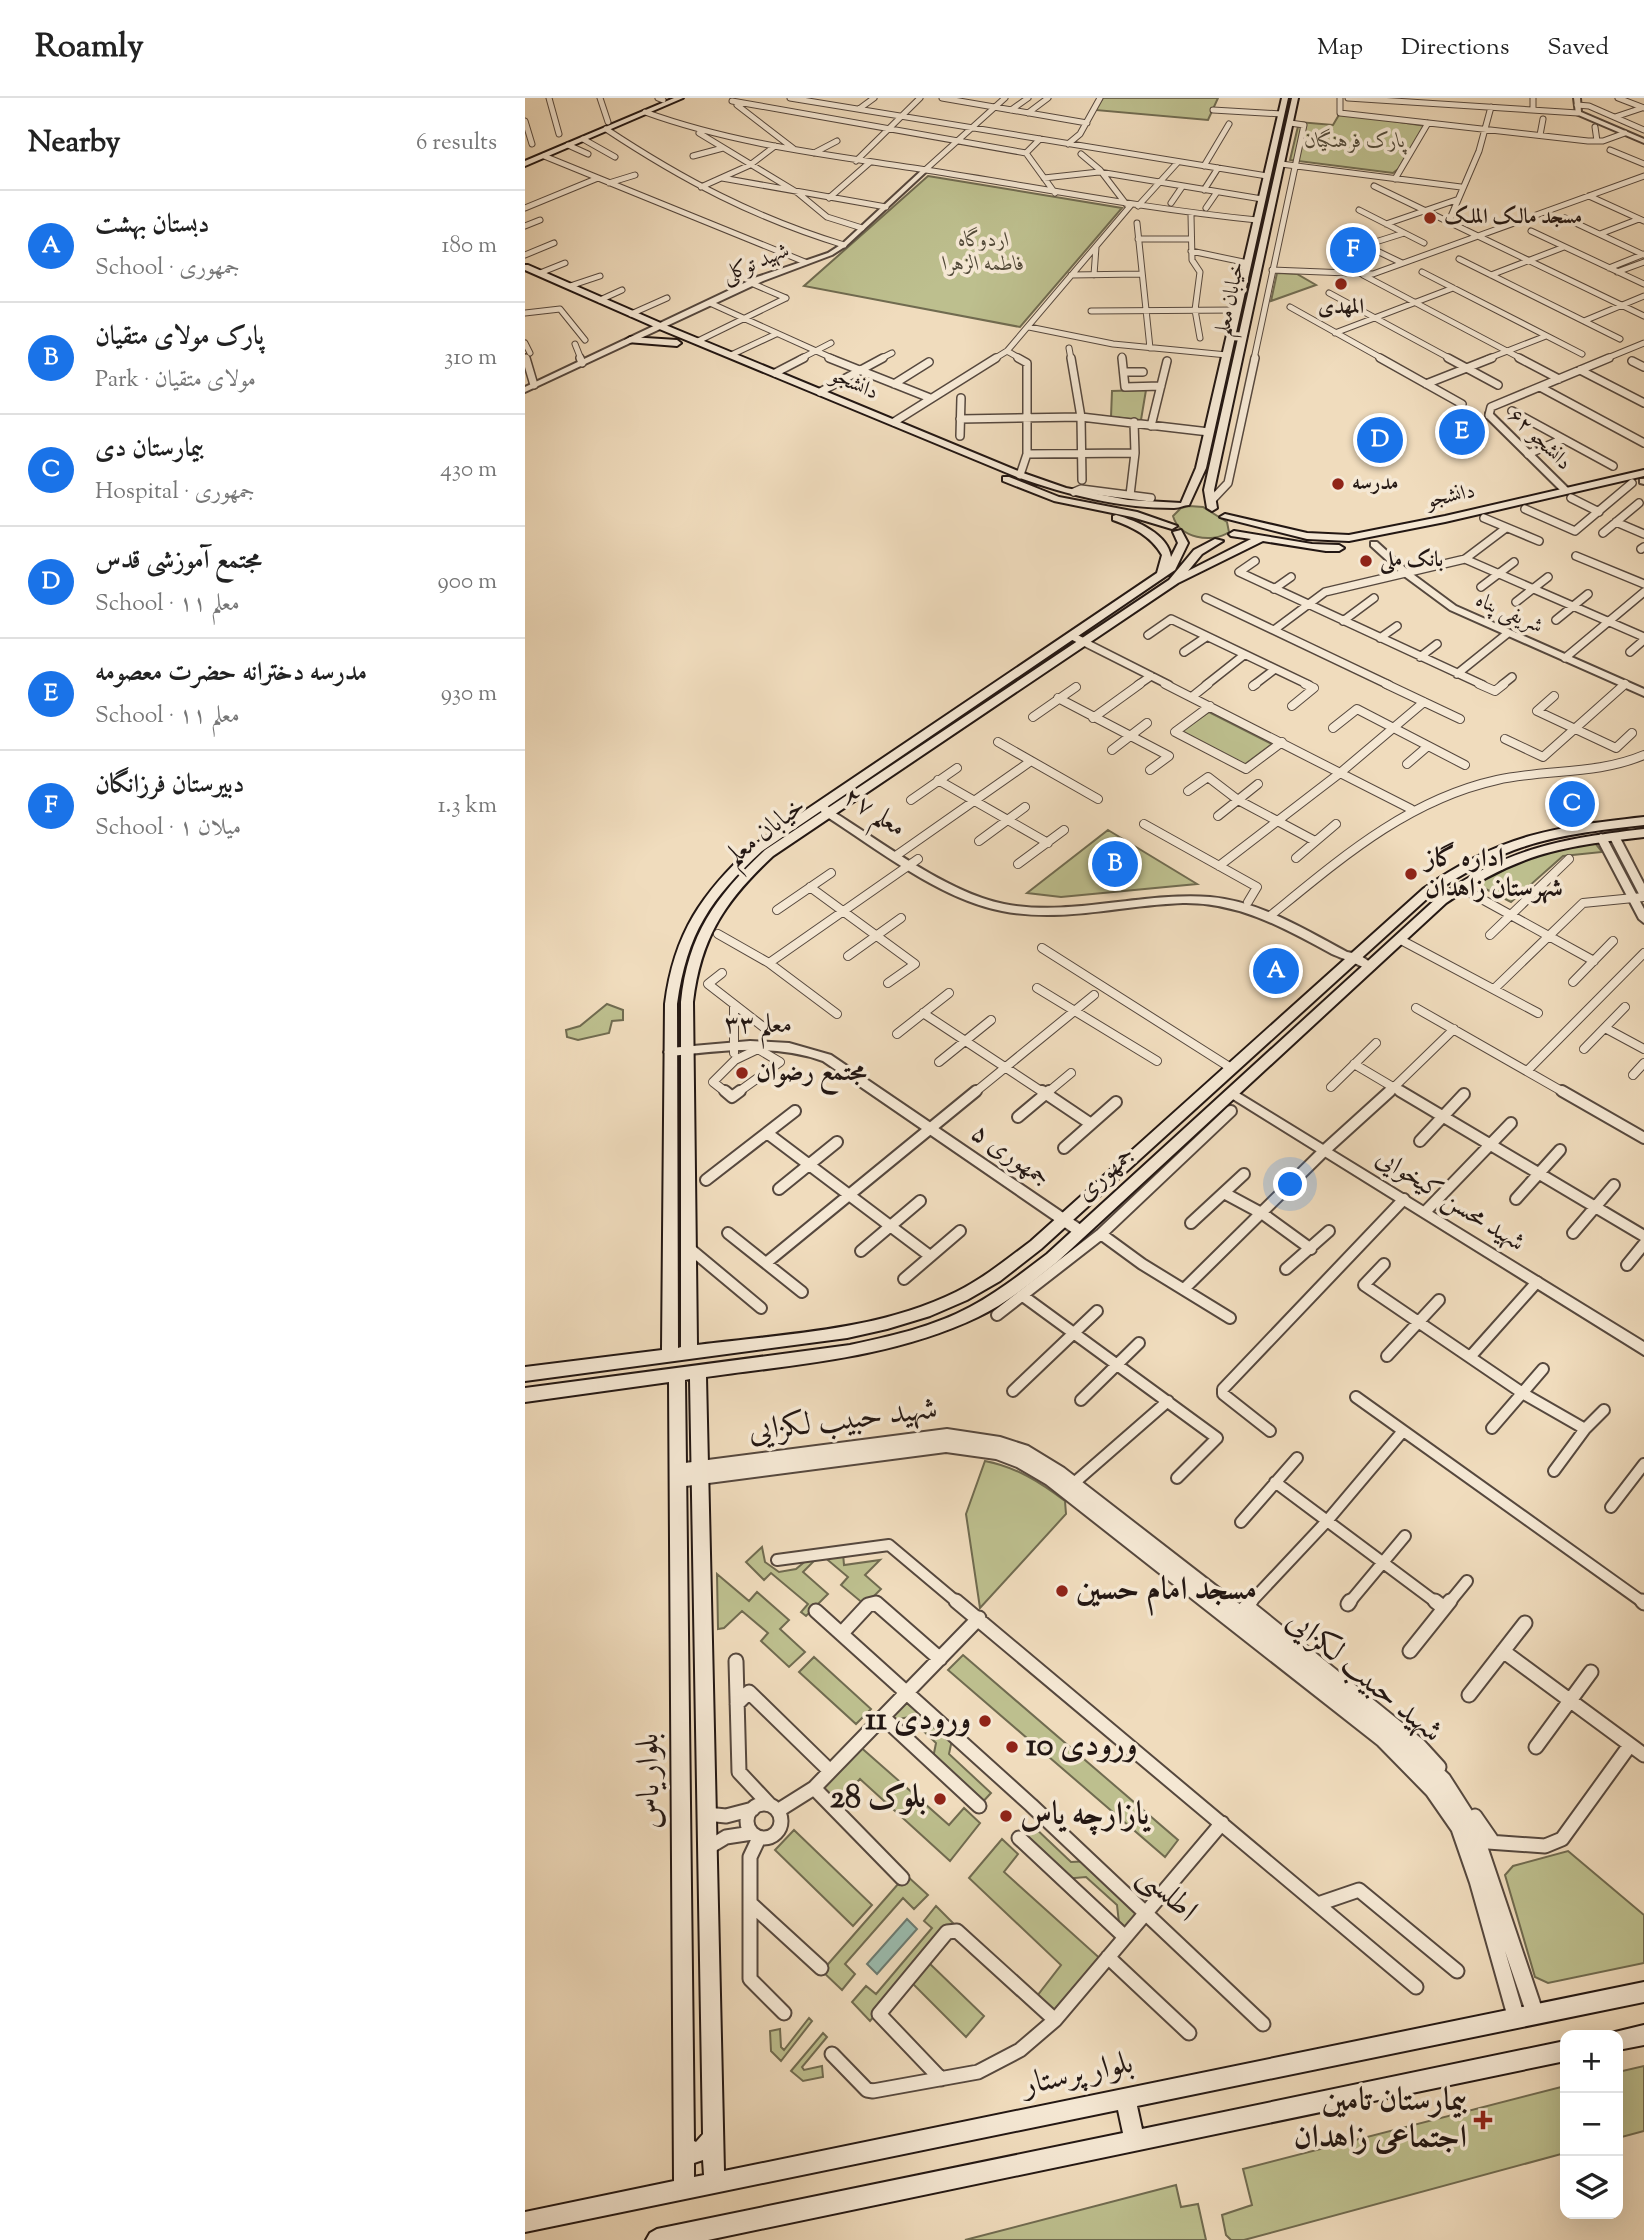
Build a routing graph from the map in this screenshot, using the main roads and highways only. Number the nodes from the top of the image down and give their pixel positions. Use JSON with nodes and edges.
{"nodes":[{"id":1,"x":680,"y":98,"type":"edge"},
{"id":2,"x":1285,"y":98,"type":"edge"},
{"id":3,"x":1295,"y":98,"type":"edge"},
{"id":4,"x":663,"y":99,"type":"edge"},
{"id":5,"x":607,"y":126,"type":"junction"},
{"id":6,"x":525,"y":156,"type":"edge"},
{"id":7,"x":525,"y":164,"type":"edge"},
{"id":8,"x":525,"y":267,"type":"edge"},
{"id":9,"x":1233,"y":329,"type":"junction"},
{"id":10,"x":1244,"y":330,"type":"junction"},
{"id":11,"x":649,"y":332,"type":"road end"},
{"id":12,"x":630,"y":340,"type":"road end"},
{"id":13,"x":677,"y":342,"type":"junction"},
{"id":14,"x":1201,"y":468,"type":"junction"},
{"id":15,"x":1213,"y":470,"type":"junction"},
{"id":16,"x":1641,"y":480,"type":"edge"},
{"id":17,"x":1568,"y":494,"type":"junction"},
{"id":18,"x":1058,"y":499,"type":"junction"},
{"id":19,"x":1126,"y":503,"type":"junction"},
{"id":20,"x":1182,"y":504,"type":"junction"},
{"id":21,"x":1211,"y":505,"type":"junction"},
{"id":22,"x":1225,"y":517,"type":"junction"},
{"id":23,"x":1449,"y":522,"type":"junction"},
{"id":24,"x":1175,"y":529,"type":"junction"},
{"id":25,"x":1234,"y":534,"type":"junction"},
{"id":26,"x":1265,"y":536,"type":"junction"},
{"id":27,"x":1218,"y":541,"type":"junction"},
{"id":28,"x":1159,"y":577,"type":"junction"},
{"id":29,"x":1173,"y":582,"type":"junction"},
{"id":30,"x":1077,"y":639,"type":"junction"},
{"id":31,"x":827,"y":809,"type":"junction"},
{"id":32,"x":1644,"y":821,"type":"edge"},
{"id":33,"x":1605,"y":831,"type":"junction"},
{"id":34,"x":1644,"y":833,"type":"edge"},
{"id":35,"x":1122,"y":1193,"type":"junction"},
{"id":36,"x":1136,"y":1200,"type":"road end"},
{"id":37,"x":689,"y":1353,"type":"junction"},
{"id":38,"x":670,"y":1355,"type":"junction"},
{"id":39,"x":698,"y":1371,"type":"junction"},
{"id":40,"x":525,"y":1374,"type":"edge"},
{"id":41,"x":677,"y":1374,"type":"junction"},
{"id":42,"x":525,"y":1395,"type":"edge"},
{"id":43,"x":700,"y":1556,"type":"junction"},
{"id":44,"x":677,"y":1560,"type":"junction"},
{"id":45,"x":1644,"y":1992,"type":"edge"},
{"id":46,"x":1644,"y":2035,"type":"edge"},
{"id":47,"x":1623,"y":2039,"type":"edge"},
{"id":48,"x":1560,"y":2052,"type":"edge"},
{"id":49,"x":1125,"y":2097,"type":"junction"},
{"id":50,"x":712,"y":2138,"type":"junction"},
{"id":51,"x":683,"y":2141,"type":"junction"},
{"id":52,"x":1135,"y":2141,"type":"junction"},
{"id":53,"x":714,"y":2182,"type":"junction"},
{"id":54,"x":684,"y":2188,"type":"junction"},
{"id":55,"x":525,"y":2222,"type":"edge"},
{"id":56,"x":657,"y":2240,"type":"edge"}],
"edges":[{"from":1,"to":5,"type":"main road"},
{"from":2,"to":9,"type":"main road","name":"خیابان معلم"},
{"from":3,"to":10,"type":"main road","name":"خیابان معلم"},
{"from":4,"to":5,"type":"main road"},
{"from":5,"to":6,"type":"main road"},
{"from":5,"to":7,"type":"main road"},
{"from":8,"to":19,"type":"main road","name":"دانشجو"},
{"from":9,"to":10,"type":"main road"},
{"from":9,"to":14,"type":"main road","name":"خیابان معلم"},
{"from":10,"to":15,"type":"main road","name":"خیابان معلم"},
{"from":11,"to":13,"type":"main road","name":"دانشجو"},
{"from":12,"to":13,"type":"main road"},
{"from":13,"to":18,"type":"main road","name":"دانشجو"},
{"from":14,"to":15,"type":"main road"},
{"from":14,"to":20,"type":"main road","name":"خیابان معلم"},
{"from":15,"to":21,"type":"main road","name":"خیابان معلم"},
{"from":16,"to":17,"type":"main road","name":"دانشجو"},
{"from":16,"to":17,"type":"main road","name":"دانشجو"},
{"from":17,"to":23,"type":"main road","name":"دانشجو"},
{"from":17,"to":23,"type":"main road","name":"دانشجو"},
{"from":18,"to":19,"type":"main road","name":"دانشجو"},
{"from":18,"to":28,"type":"main road"},
{"from":19,"to":20,"type":"main road","name":"دانشجو"},
{"from":19,"to":24,"type":"main road","name":"دانشجو"},
{"from":20,"to":21,"type":"main road","name":"دانشجو"},
{"from":20,"to":24,"type":"main road","name":"خیابان معلم"},
{"from":21,"to":22,"type":"main road"},
{"from":22,"to":23,"type":"main road","name":"دانشجو"},
{"from":22,"to":25,"type":"main road"},
{"from":23,"to":26,"type":"main road","name":"دانشجو"},
{"from":24,"to":27,"type":"main road","name":"دانشجو"},
{"from":24,"to":28,"type":"main road","name":"خیابان معلم"},
{"from":25,"to":26,"type":"main road","name":"دانشجو"},
{"from":25,"to":27,"type":"main road","name":"خیابان معلم"},
{"from":26,"to":29,"type":"main road"},
{"from":27,"to":29,"type":"main road","name":"خیابان معلم"},
{"from":28,"to":30,"type":"main road","name":"خیابان معلم"},
{"from":29,"to":30,"type":"main road","name":"خیابان معلم"},
{"from":30,"to":31,"type":"main road","name":"خیابان معلم"},
{"from":31,"to":37,"type":"main road","name":"خیابان معلم"},
{"from":31,"to":38,"type":"main road","name":"خیابان معلم"},
{"from":32,"to":33,"type":"main road","name":"جمهوری"},
{"from":33,"to":34,"type":"main road","name":"جمهوری"},
{"from":33,"to":35,"type":"main road","name":"جمهوری"},
{"from":33,"to":37,"type":"main road","name":"جمهوری"},
{"from":35,"to":36,"type":"main road"},
{"from":35,"to":39,"type":"main road","name":"جمهوری"},
{"from":37,"to":38,"type":"main road","name":"جمهوری"},
{"from":38,"to":40,"type":"main road","name":"جمهوری"},
{"from":39,"to":41,"type":"main road","name":"جمهوری"},
{"from":39,"to":43,"type":"main road","name":"بلوار یاس"},
{"from":41,"to":42,"type":"main road","name":"جمهوری"},
{"from":41,"to":44,"type":"main road","name":"بلوار یاس"},
{"from":43,"to":44,"type":"main road"},
{"from":43,"to":50,"type":"main road","name":"بلوار یاس"},
{"from":44,"to":51,"type":"main road","name":"بلوار یاس"},
{"from":45,"to":49,"type":"main road","name":"بلوار پرستار"},
{"from":46,"to":47,"type":"main road"},
{"from":48,"to":52,"type":"main road"},
{"from":49,"to":52,"type":"main road"},
{"from":49,"to":53,"type":"main road","name":"بلوار پرستار"},
{"from":50,"to":51,"type":"main road"},
{"from":50,"to":53,"type":"main road","name":"بلوار یاس"},
{"from":51,"to":54,"type":"main road","name":"بلوار یاس"},
{"from":52,"to":56,"type":"main road"},
{"from":53,"to":54,"type":"main road","name":"بلوار پرستار"},
{"from":54,"to":55,"type":"main road","name":"بلوار پرستار"}]}
